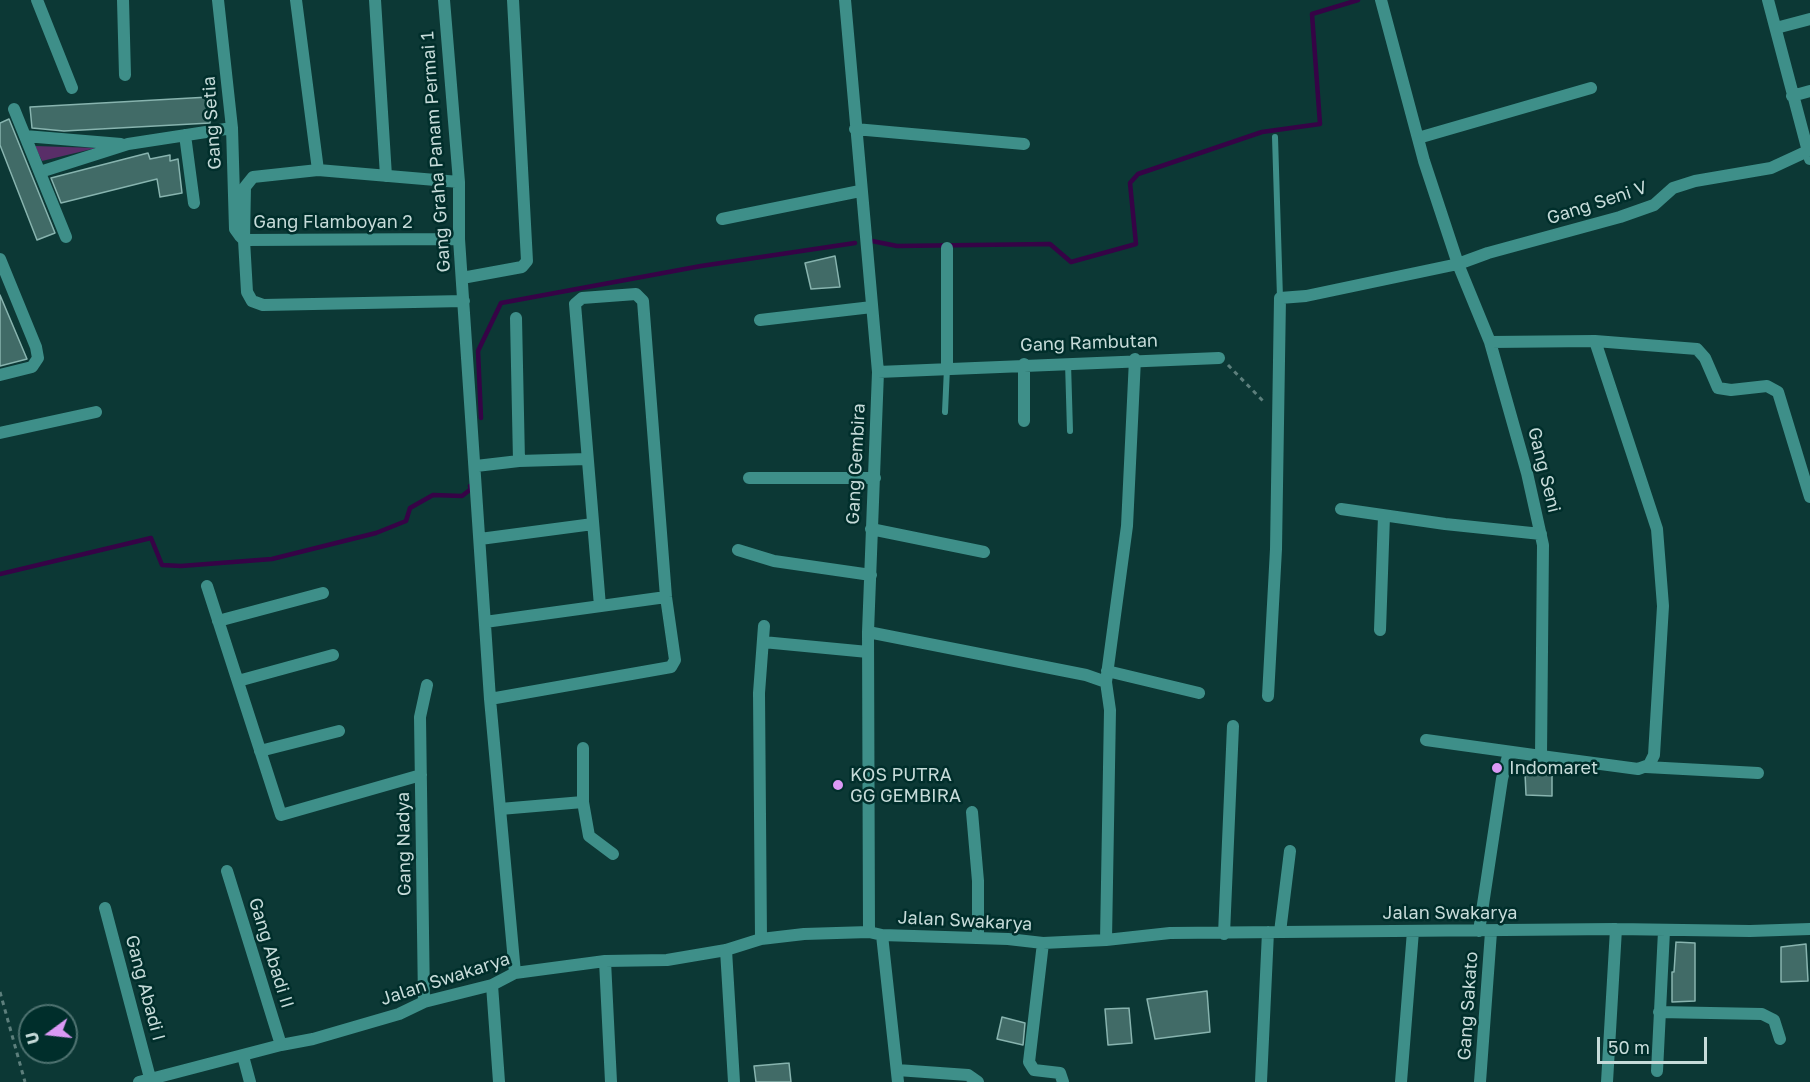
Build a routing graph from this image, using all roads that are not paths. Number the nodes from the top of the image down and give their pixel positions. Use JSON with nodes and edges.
{"nodes":[{"id":1,"x":38,"y":0,"type":"edge"},
{"id":2,"x":123,"y":0,"type":"edge"},
{"id":3,"x":218,"y":0,"type":"edge"},
{"id":4,"x":296,"y":0,"type":"edge"},
{"id":5,"x":375,"y":0,"type":"edge"},
{"id":6,"x":444,"y":0,"type":"edge"},
{"id":7,"x":513,"y":0,"type":"edge"},
{"id":8,"x":845,"y":0,"type":"edge"},
{"id":9,"x":1768,"y":0,"type":"edge"},
{"id":10,"x":1385,"y":1,"type":"edge"},
{"id":11,"x":1810,"y":19,"type":"edge"},
{"id":12,"x":1776,"y":28,"type":"junction"},
{"id":13,"x":125,"y":75,"type":"dead end"},
{"id":14,"x":72,"y":88,"type":"dead end"},
{"id":15,"x":1591,"y":88,"type":"dead end"},
{"id":16,"x":1810,"y":91,"type":"edge"},
{"id":17,"x":1792,"y":96,"type":"junction"},
{"id":18,"x":14,"y":109,"type":"dead end"},
{"id":19,"x":232,"y":128,"type":"junction"},
{"id":20,"x":855,"y":129,"type":"junction"},
{"id":21,"x":185,"y":135,"type":"junction"},
{"id":22,"x":25,"y":136,"type":"junction"},
{"id":23,"x":1275,"y":137,"type":"dead end"},
{"id":24,"x":1418,"y":138,"type":"junction"},
{"id":25,"x":128,"y":144,"type":"junction"},
{"id":26,"x":1024,"y":144,"type":"dead end"},
{"id":27,"x":1809,"y":153,"type":"edge"},
{"id":28,"x":318,"y":170,"type":"junction"},
{"id":29,"x":40,"y":172,"type":"junction"},
{"id":30,"x":386,"y":176,"type":"junction"},
{"id":31,"x":459,"y":182,"type":"junction"},
{"id":32,"x":860,"y":191,"type":"junction"},
{"id":33,"x":194,"y":203,"type":"dead end"},
{"id":34,"x":722,"y":219,"type":"dead end"},
{"id":35,"x":66,"y":237,"type":"dead end"},
{"id":36,"x":459,"y":239,"type":"junction"},
{"id":37,"x":244,"y":240,"type":"junction"},
{"id":38,"x":947,"y":248,"type":"dead end"},
{"id":39,"x":0,"y":260,"type":"edge"},
{"id":40,"x":1458,"y":264,"type":"junction"},
{"id":41,"x":462,"y":278,"type":"junction"},
{"id":42,"x":1280,"y":298,"type":"junction"},
{"id":43,"x":464,"y":301,"type":"junction"},
{"id":44,"x":872,"y":307,"type":"junction"},
{"id":45,"x":516,"y":318,"type":"dead end"},
{"id":46,"x":760,"y":320,"type":"dead end"},
{"id":47,"x":1595,"y":341,"type":"junction"},
{"id":48,"x":1490,"y":342,"type":"junction"},
{"id":49,"x":1219,"y":358,"type":"road end"},
{"id":50,"x":1135,"y":359,"type":"junction"},
{"id":51,"x":1068,"y":362,"type":"junction"},
{"id":52,"x":1024,"y":364,"type":"junction"},
{"id":53,"x":947,"y":368,"type":"junction"},
{"id":54,"x":878,"y":372,"type":"junction"},
{"id":55,"x":0,"y":375,"type":"edge"},
{"id":56,"x":96,"y":412,"type":"dead end"},
{"id":57,"x":945,"y":412,"type":"dead end"},
{"id":58,"x":1024,"y":421,"type":"dead end"},
{"id":59,"x":1070,"y":431,"type":"dead end"},
{"id":60,"x":0,"y":433,"type":"edge"},
{"id":61,"x":588,"y":459,"type":"junction"},
{"id":62,"x":519,"y":461,"type":"junction"},
{"id":63,"x":476,"y":466,"type":"junction"},
{"id":64,"x":749,"y":478,"type":"dead end"},
{"id":65,"x":874,"y":478,"type":"junction"},
{"id":66,"x":1810,"y":497,"type":"edge"},
{"id":67,"x":1341,"y":509,"type":"dead end"},
{"id":68,"x":1384,"y":516,"type":"junction"},
{"id":69,"x":593,"y":524,"type":"junction"},
{"id":70,"x":871,"y":529,"type":"junction"},
{"id":71,"x":1541,"y":534,"type":"junction"},
{"id":72,"x":480,"y":539,"type":"junction"},
{"id":73,"x":738,"y":550,"type":"dead end"},
{"id":74,"x":984,"y":552,"type":"dead end"},
{"id":75,"x":870,"y":574,"type":"junction"},
{"id":76,"x":207,"y":586,"type":"dead end"},
{"id":77,"x":324,"y":593,"type":"dead end"},
{"id":78,"x":666,"y":597,"type":"junction"},
{"id":79,"x":600,"y":606,"type":"junction"},
{"id":80,"x":218,"y":621,"type":"junction"},
{"id":81,"x":485,"y":622,"type":"junction"},
{"id":82,"x":764,"y":626,"type":"dead end"},
{"id":83,"x":1380,"y":630,"type":"dead end"},
{"id":84,"x":868,"y":632,"type":"junction"},
{"id":85,"x":763,"y":642,"type":"junction"},
{"id":86,"x":868,"y":652,"type":"junction"},
{"id":87,"x":333,"y":655,"type":"dead end"},
{"id":88,"x":1107,"y":677,"type":"junction"},
{"id":89,"x":238,"y":681,"type":"junction"},
{"id":90,"x":427,"y":685,"type":"dead end"},
{"id":91,"x":1199,"y":693,"type":"dead end"},
{"id":92,"x":1268,"y":696,"type":"dead end"},
{"id":93,"x":490,"y":699,"type":"junction"},
{"id":94,"x":1233,"y":726,"type":"dead end"},
{"id":95,"x":339,"y":731,"type":"dead end"},
{"id":96,"x":1426,"y":740,"type":"dead end"},
{"id":97,"x":583,"y":748,"type":"dead end"},
{"id":98,"x":260,"y":751,"type":"junction"},
{"id":99,"x":1509,"y":752,"type":"junction"},
{"id":100,"x":1541,"y":756,"type":"junction"},
{"id":101,"x":1646,"y":767,"type":"junction"},
{"id":102,"x":1758,"y":773,"type":"dead end"},
{"id":103,"x":421,"y":775,"type":"junction"},
{"id":104,"x":583,"y":802,"type":"junction"},
{"id":105,"x":500,"y":809,"type":"junction"},
{"id":106,"x":972,"y":812,"type":"dead end"},
{"id":107,"x":1290,"y":851,"type":"dead end"},
{"id":108,"x":613,"y":854,"type":"dead end"},
{"id":109,"x":227,"y":871,"type":"dead end"},
{"id":110,"x":105,"y":908,"type":"dead end"},
{"id":111,"x":1616,"y":929,"type":"junction"},
{"id":112,"x":1810,"y":929,"type":"edge"},
{"id":113,"x":1413,"y":931,"type":"junction"},
{"id":114,"x":1485,"y":931,"type":"junction"},
{"id":115,"x":1664,"y":931,"type":"junction"},
{"id":116,"x":869,"y":932,"type":"junction"},
{"id":117,"x":1274,"y":932,"type":"junction"},
{"id":118,"x":1224,"y":933,"type":"junction"},
{"id":119,"x":882,"y":935,"type":"junction"},
{"id":120,"x":978,"y":938,"type":"junction"},
{"id":121,"x":761,"y":939,"type":"junction"},
{"id":122,"x":1106,"y":940,"type":"junction"},
{"id":123,"x":1043,"y":943,"type":"junction"},
{"id":124,"x":726,"y":950,"type":"junction"},
{"id":125,"x":605,"y":961,"type":"junction"},
{"id":126,"x":515,"y":973,"type":"junction"},
{"id":127,"x":492,"y":985,"type":"junction"},
{"id":128,"x":424,"y":1002,"type":"junction"},
{"id":129,"x":1659,"y":1012,"type":"junction"},
{"id":130,"x":1780,"y":1039,"type":"dead end"},
{"id":131,"x":281,"y":1045,"type":"junction"},
{"id":132,"x":243,"y":1056,"type":"junction"},
{"id":133,"x":1657,"y":1071,"type":"dead end"},
{"id":134,"x":898,"y":1076,"type":"edge"},
{"id":135,"x":179,"y":1077,"type":"edge"},
{"id":136,"x":144,"y":1080,"type":"edge"},
{"id":137,"x":250,"y":1082,"type":"edge"},
{"id":138,"x":499,"y":1082,"type":"edge"},
{"id":139,"x":611,"y":1082,"type":"edge"},
{"id":140,"x":734,"y":1082,"type":"edge"},
{"id":141,"x":978,"y":1082,"type":"edge"},
{"id":142,"x":1063,"y":1082,"type":"edge"},
{"id":143,"x":1261,"y":1082,"type":"edge"},
{"id":144,"x":1401,"y":1082,"type":"edge"},
{"id":145,"x":1480,"y":1082,"type":"edge"},
{"id":146,"x":1607,"y":1082,"type":"edge"}],
"edges":[{"from":1,"to":14,"type":"street"},
{"from":2,"to":13,"type":"street"},
{"from":3,"to":19,"type":"street","name":"Gang Setia"},
{"from":4,"to":28,"type":"street"},
{"from":5,"to":30,"type":"street"},
{"from":6,"to":31,"type":"street","name":"Gang Graha Panam Permai 1"},
{"from":7,"to":41,"type":"street"},
{"from":8,"to":20,"type":"street","name":"Gang Gembira"},
{"from":9,"to":12,"type":"street"},
{"from":10,"to":24,"type":"street","name":"Gang Seni"},
{"from":11,"to":12,"type":"street"},
{"from":12,"to":17,"type":"street"},
{"from":15,"to":24,"type":"street"},
{"from":16,"to":17,"type":"street"},
{"from":17,"to":27,"type":"street"},
{"from":18,"to":22,"type":"street"},
{"from":19,"to":21,"type":"street"},
{"from":19,"to":37,"type":"street","name":"Gang Setia"},
{"from":20,"to":26,"type":"street"},
{"from":20,"to":32,"type":"street","name":"Gang Gembira"},
{"from":21,"to":25,"type":"street"},
{"from":21,"to":33,"type":"street"},
{"from":22,"to":25,"type":"street"},
{"from":22,"to":29,"type":"street"},
{"from":23,"to":42,"type":"lane"},
{"from":24,"to":40,"type":"street","name":"Gang Seni"},
{"from":25,"to":29,"type":"street"},
{"from":27,"to":40,"type":"street","name":"Gang Seni V"},
{"from":28,"to":30,"type":"street"},
{"from":28,"to":37,"type":"street"},
{"from":29,"to":35,"type":"street"},
{"from":30,"to":31,"type":"street"},
{"from":31,"to":36,"type":"street","name":"Gang Graha Panam Permai 1"},
{"from":32,"to":34,"type":"street"},
{"from":32,"to":44,"type":"street","name":"Gang Gembira"},
{"from":36,"to":37,"type":"street","name":"Gang Flamboyan 2"},
{"from":36,"to":41,"type":"street","name":"Gang Graha Panam Permai 1"},
{"from":37,"to":43,"type":"street"},
{"from":38,"to":53,"type":"street"},
{"from":39,"to":55,"type":"street"},
{"from":40,"to":42,"type":"street","name":"Gang Seni V"},
{"from":40,"to":48,"type":"street","name":"Gang Seni"},
{"from":41,"to":43,"type":"street","name":"Gang Graha Panam Permai 1"},
{"from":42,"to":92,"type":"street"},
{"from":43,"to":63,"type":"street","name":"Gang Graha Panam Permai 1"},
{"from":44,"to":46,"type":"street"},
{"from":44,"to":54,"type":"street","name":"Gang Gembira"},
{"from":45,"to":62,"type":"street"},
{"from":47,"to":48,"type":"street"},
{"from":47,"to":66,"type":"street"},
{"from":47,"to":101,"type":"street"},
{"from":48,"to":71,"type":"street","name":"Gang Seni"},
{"from":49,"to":50,"type":"street","name":"Gang Rambutan"},
{"from":50,"to":51,"type":"street","name":"Gang Rambutan"},
{"from":50,"to":88,"type":"street"},
{"from":51,"to":52,"type":"street","name":"Gang Rambutan"},
{"from":51,"to":59,"type":"lane"},
{"from":52,"to":53,"type":"street","name":"Gang Rambutan"},
{"from":52,"to":58,"type":"street"},
{"from":53,"to":54,"type":"street","name":"Gang Rambutan"},
{"from":53,"to":57,"type":"lane"},
{"from":54,"to":65,"type":"street","name":"Gang Gembira"},
{"from":56,"to":60,"type":"street"},
{"from":61,"to":62,"type":"street"},
{"from":61,"to":69,"type":"street"},
{"from":61,"to":78,"type":"street"},
{"from":62,"to":63,"type":"street"},
{"from":63,"to":72,"type":"street","name":"Gang Graha Panam Permai 1"},
{"from":64,"to":65,"type":"street"},
{"from":65,"to":70,"type":"street","name":"Gang Gembira"},
{"from":67,"to":68,"type":"street"},
{"from":68,"to":71,"type":"street"},
{"from":68,"to":83,"type":"street"},
{"from":69,"to":72,"type":"street"},
{"from":69,"to":79,"type":"street"},
{"from":70,"to":74,"type":"street"},
{"from":70,"to":75,"type":"street","name":"Gang Gembira"},
{"from":71,"to":100,"type":"street","name":"Gang Seni"},
{"from":72,"to":81,"type":"street","name":"Gang Graha Panam Permai 1"},
{"from":73,"to":75,"type":"street"},
{"from":75,"to":84,"type":"street","name":"Gang Gembira"},
{"from":76,"to":80,"type":"street"},
{"from":77,"to":80,"type":"street"},
{"from":78,"to":79,"type":"street"},
{"from":78,"to":93,"type":"street"},
{"from":79,"to":81,"type":"street"},
{"from":80,"to":89,"type":"street"},
{"from":81,"to":93,"type":"street","name":"Gang Graha Panam Permai 1"},
{"from":82,"to":85,"type":"street"},
{"from":84,"to":86,"type":"street","name":"Gang Gembira"},
{"from":84,"to":88,"type":"street"},
{"from":85,"to":86,"type":"street"},
{"from":85,"to":121,"type":"street"},
{"from":86,"to":116,"type":"street","name":"Gang Gembira"},
{"from":87,"to":89,"type":"street"},
{"from":88,"to":91,"type":"street"},
{"from":88,"to":122,"type":"street"},
{"from":89,"to":98,"type":"street"},
{"from":90,"to":103,"type":"street","name":"Gang Nadya"},
{"from":93,"to":105,"type":"street","name":"Gang Graha Panam Permai 1"},
{"from":94,"to":118,"type":"street"},
{"from":95,"to":98,"type":"street"},
{"from":96,"to":99,"type":"street"},
{"from":97,"to":104,"type":"street"},
{"from":98,"to":103,"type":"street"},
{"from":99,"to":100,"type":"street"},
{"from":99,"to":114,"type":"street"},
{"from":100,"to":101,"type":"street"},
{"from":101,"to":102,"type":"street"},
{"from":103,"to":128,"type":"street","name":"Gang Nadya"},
{"from":104,"to":105,"type":"street"},
{"from":104,"to":108,"type":"street"},
{"from":105,"to":126,"type":"street","name":"Gang Graha Panam Permai 1"},
{"from":106,"to":120,"type":"street"},
{"from":107,"to":117,"type":"street"},
{"from":109,"to":131,"type":"street","name":"Gang Abadi II"},
{"from":110,"to":136,"type":"street","name":"Gang Abadi I"},
{"from":111,"to":114,"type":"street","name":"Jalan Swakarya"},
{"from":111,"to":115,"type":"street","name":"Jalan Swakarya"},
{"from":111,"to":146,"type":"street"},
{"from":112,"to":115,"type":"street","name":"Jalan Swakarya"},
{"from":113,"to":114,"type":"street","name":"Jalan Swakarya"},
{"from":113,"to":117,"type":"street","name":"Jalan Swakarya"},
{"from":113,"to":144,"type":"street"},
{"from":114,"to":145,"type":"street","name":"Gang Sakato"},
{"from":115,"to":129,"type":"street"},
{"from":116,"to":119,"type":"street","name":"Jalan Swakarya"},
{"from":116,"to":121,"type":"street","name":"Jalan Swakarya"},
{"from":117,"to":118,"type":"street","name":"Jalan Swakarya"},
{"from":117,"to":143,"type":"street"},
{"from":118,"to":122,"type":"street","name":"Jalan Swakarya"},
{"from":119,"to":120,"type":"street","name":"Jalan Swakarya"},
{"from":119,"to":134,"type":"street"},
{"from":120,"to":123,"type":"street","name":"Jalan Swakarya"},
{"from":121,"to":124,"type":"street","name":"Jalan Swakarya"},
{"from":122,"to":123,"type":"street","name":"Jalan Swakarya"},
{"from":123,"to":142,"type":"street"},
{"from":124,"to":125,"type":"street","name":"Jalan Swakarya"},
{"from":124,"to":140,"type":"street"},
{"from":125,"to":126,"type":"street","name":"Jalan Swakarya"},
{"from":125,"to":139,"type":"street"},
{"from":126,"to":127,"type":"street","name":"Jalan Swakarya"},
{"from":127,"to":128,"type":"street","name":"Jalan Swakarya"},
{"from":127,"to":138,"type":"street"},
{"from":128,"to":131,"type":"street","name":"Jalan Swakarya"},
{"from":129,"to":130,"type":"street"},
{"from":129,"to":133,"type":"street"},
{"from":131,"to":132,"type":"street","name":"Jalan Swakarya"},
{"from":132,"to":135,"type":"street","name":"Jalan Swakarya"},
{"from":132,"to":137,"type":"street"},
{"from":134,"to":141,"type":"street"},
{"from":135,"to":136,"type":"street","name":"Jalan Swakarya"}]}
